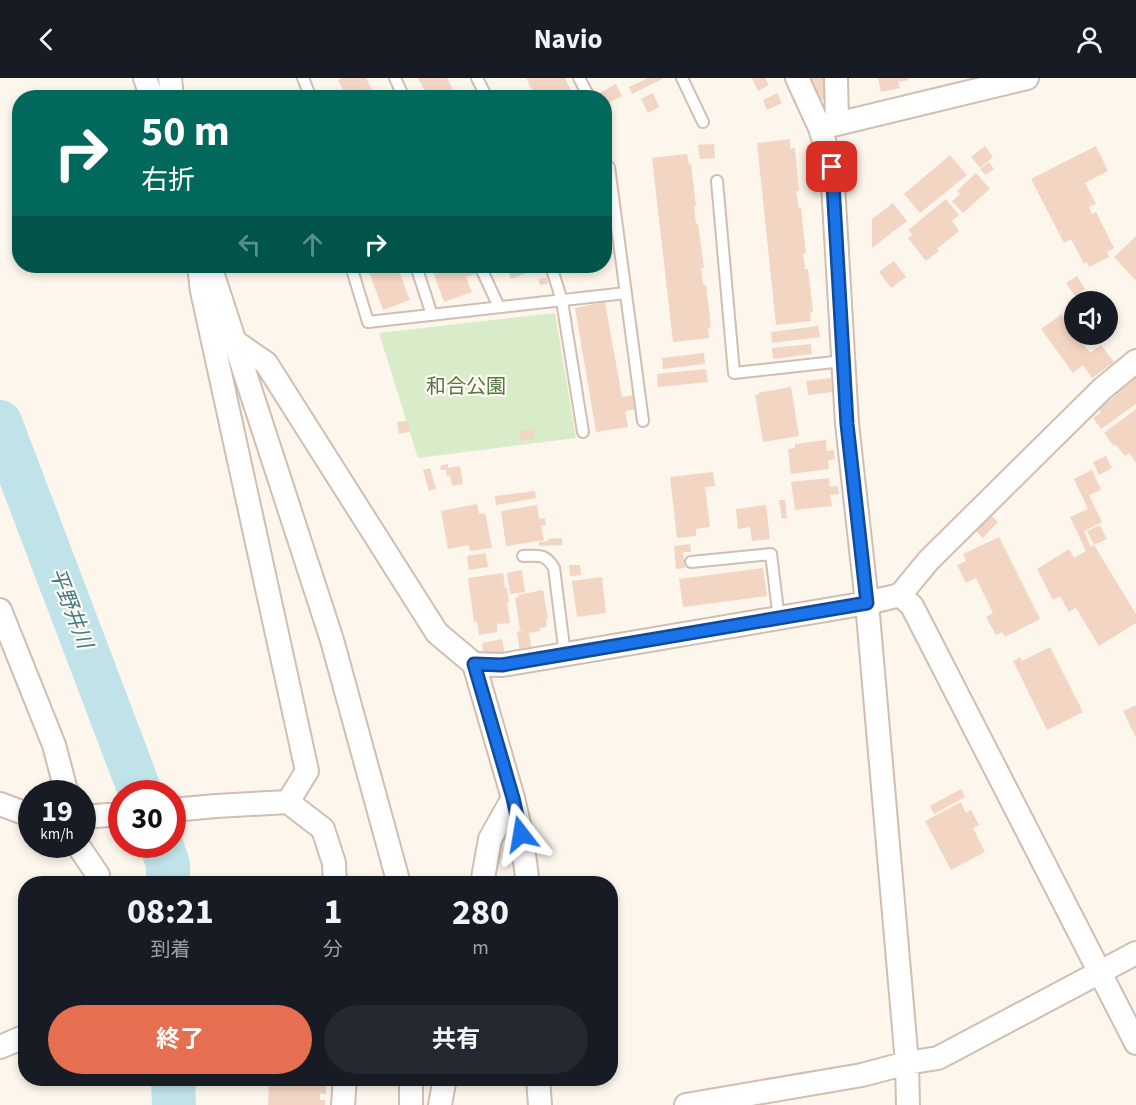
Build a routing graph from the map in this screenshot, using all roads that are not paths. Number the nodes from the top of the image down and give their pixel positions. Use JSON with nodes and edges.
{"nodes":[{"id":1,"x":682,"y":78,"type":"edge"},
{"id":2,"x":796,"y":78,"type":"edge"},
{"id":3,"x":836,"y":78,"type":"edge"},
{"id":4,"x":1027,"y":78,"type":"edge"},
{"id":5,"x":703,"y":122,"type":"dead end"},
{"id":6,"x":828,"y":125,"type":"junction"},
{"id":7,"x":717,"y":181,"type":"dead end"},
{"id":8,"x":612,"y":189,"type":"edge"},
{"id":9,"x":200,"y":273,"type":"edge"},
{"id":10,"x":212,"y":273,"type":"edge"},
{"id":11,"x":353,"y":273,"type":"edge"},
{"id":12,"x":418,"y":273,"type":"edge"},
{"id":13,"x":483,"y":273,"type":"edge"},
{"id":14,"x":553,"y":273,"type":"edge"},
{"id":15,"x":626,"y":293,"type":"junction"},
{"id":16,"x":562,"y":301,"type":"junction"},
{"id":17,"x":499,"y":307,"type":"junction"},
{"id":18,"x":432,"y":315,"type":"junction"},
{"id":19,"x":234,"y":341,"type":"junction"},
{"id":20,"x":843,"y":361,"type":"junction"},
{"id":21,"x":1136,"y":362,"type":"edge"},
{"id":22,"x":643,"y":421,"type":"dead end"},
{"id":23,"x":583,"y":432,"type":"dead end"},
{"id":24,"x":523,"y":556,"type":"dead end"},
{"id":25,"x":691,"y":562,"type":"dead end"},
{"id":26,"x":900,"y":595,"type":"junction"},
{"id":27,"x":867,"y":603,"type":"junction"},
{"id":28,"x":0,"y":610,"type":"edge"},
{"id":29,"x":779,"y":618,"type":"junction"},
{"id":30,"x":565,"y":655,"type":"junction"},
{"id":31,"x":474,"y":664,"type":"junction"},
{"id":32,"x":63,"y":780,"type":"edge"},
{"id":33,"x":513,"y":798,"type":"junction"},
{"id":34,"x":288,"y":802,"type":"junction"},
{"id":35,"x":0,"y":804,"type":"edge"},
{"id":36,"x":186,"y":809,"type":"edge"},
{"id":37,"x":18,"y":811,"type":"edge"},
{"id":38,"x":86,"y":858,"type":"edge"},
{"id":39,"x":98,"y":876,"type":"edge"},
{"id":40,"x":335,"y":876,"type":"edge"},
{"id":41,"x":397,"y":876,"type":"edge"},
{"id":42,"x":483,"y":876,"type":"edge"},
{"id":43,"x":527,"y":876,"type":"edge"},
{"id":44,"x":1136,"y":952,"type":"edge"},
{"id":45,"x":1100,"y":971,"type":"junction"},
{"id":46,"x":18,"y":1039,"type":"edge"},
{"id":47,"x":1136,"y":1043,"type":"edge"},
{"id":48,"x":0,"y":1047,"type":"edge"},
{"id":49,"x":907,"y":1063,"type":"junction"},
{"id":50,"x":344,"y":1086,"type":"edge"},
{"id":51,"x":411,"y":1086,"type":"edge"},
{"id":52,"x":444,"y":1086,"type":"edge"},
{"id":53,"x":539,"y":1086,"type":"edge"},
{"id":54,"x":343,"y":1105,"type":"edge"},
{"id":55,"x":411,"y":1105,"type":"edge"},
{"id":56,"x":440,"y":1105,"type":"edge"},
{"id":57,"x":540,"y":1105,"type":"edge"},
{"id":58,"x":686,"y":1105,"type":"edge"},
{"id":59,"x":908,"y":1105,"type":"edge"}],
"edges":[{"from":1,"to":5,"type":"lane"},
{"from":2,"to":6,"type":"street"},
{"from":3,"to":6,"type":"street"},
{"from":4,"to":6,"type":"street"},
{"from":6,"to":20,"type":"street"},
{"from":7,"to":20,"type":"lane"},
{"from":8,"to":15,"type":"lane"},
{"from":9,"to":34,"type":"street"},
{"from":10,"to":19,"type":"street"},
{"from":11,"to":18,"type":"lane"},
{"from":12,"to":18,"type":"lane"},
{"from":13,"to":17,"type":"lane"},
{"from":14,"to":16,"type":"lane"},
{"from":15,"to":16,"type":"lane"},
{"from":15,"to":22,"type":"lane"},
{"from":16,"to":17,"type":"lane"},
{"from":16,"to":23,"type":"lane"},
{"from":17,"to":18,"type":"lane"},
{"from":19,"to":31,"type":"street"},
{"from":19,"to":41,"type":"street"},
{"from":20,"to":27,"type":"street"},
{"from":21,"to":26,"type":"street"},
{"from":24,"to":30,"type":"lane"},
{"from":25,"to":29,"type":"lane"},
{"from":26,"to":27,"type":"street"},
{"from":26,"to":45,"type":"street"},
{"from":27,"to":29,"type":"street"},
{"from":27,"to":49,"type":"street"},
{"from":28,"to":32,"type":"street"},
{"from":29,"to":30,"type":"street"},
{"from":30,"to":31,"type":"street"},
{"from":31,"to":33,"type":"street"},
{"from":33,"to":42,"type":"street"},
{"from":33,"to":43,"type":"street"},
{"from":34,"to":36,"type":"street"},
{"from":34,"to":40,"type":"street"},
{"from":35,"to":37,"type":"street"},
{"from":38,"to":39,"type":"street"},
{"from":44,"to":45,"type":"street"},
{"from":45,"to":47,"type":"street"},
{"from":45,"to":49,"type":"street"},
{"from":46,"to":48,"type":"street"},
{"from":49,"to":58,"type":"street"},
{"from":49,"to":59,"type":"street"},
{"from":50,"to":54,"type":"street"},
{"from":51,"to":55,"type":"street"},
{"from":52,"to":56,"type":"street"},
{"from":53,"to":57,"type":"street"}]}
